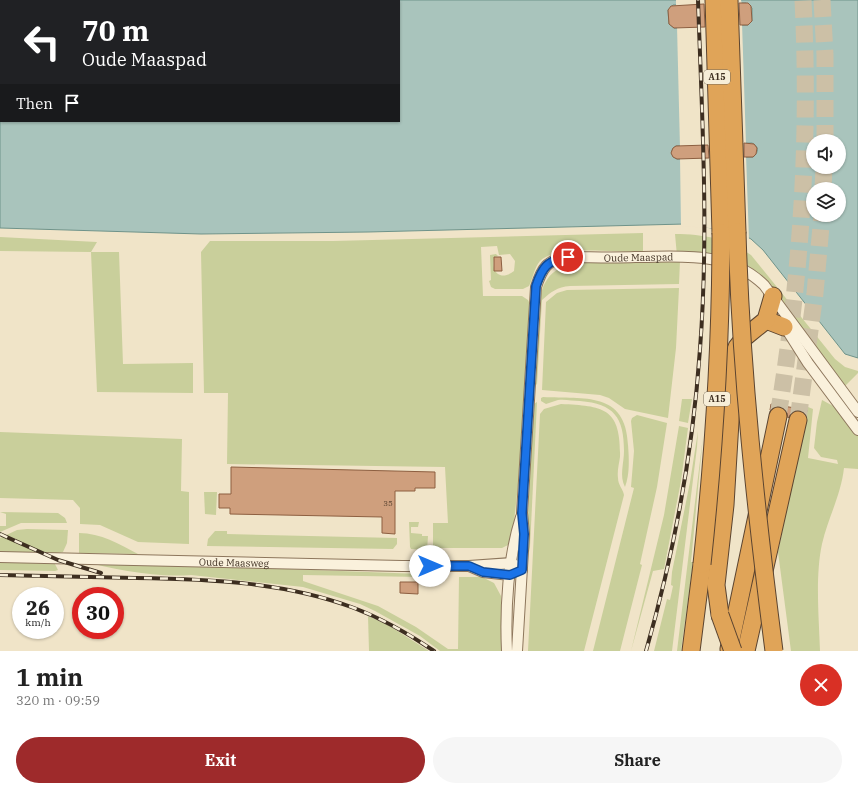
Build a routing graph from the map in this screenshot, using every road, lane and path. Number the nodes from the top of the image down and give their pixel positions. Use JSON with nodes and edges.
{"nodes":[{"id":1,"x":714,"y":0,"type":"edge"},
{"id":2,"x":729,"y":0,"type":"edge"},
{"id":3,"x":770,"y":307,"type":"junction"},
{"id":4,"x":784,"y":326,"type":"joint"},
{"id":5,"x":858,"y":412,"type":"edge"},
{"id":6,"x":778,"y":416,"type":"tunnel mouth"},
{"id":7,"x":798,"y":420,"type":"tunnel mouth"},
{"id":8,"x":856,"y":424,"type":"edge"},
{"id":9,"x":522,"y":513,"type":"junction"},
{"id":10,"x":0,"y":557,"type":"edge"},
{"id":11,"x":512,"y":563,"type":"junction"},
{"id":12,"x":469,"y":566,"type":"junction"},
{"id":13,"x":522,"y":570,"type":"junction"},
{"id":14,"x":510,"y":575,"type":"junction"},
{"id":15,"x":507,"y":651,"type":"edge"},
{"id":16,"x":518,"y":651,"type":"edge"},
{"id":17,"x":691,"y":651,"type":"edge"},
{"id":18,"x":728,"y":651,"type":"edge"},
{"id":19,"x":733,"y":651,"type":"edge"},
{"id":20,"x":746,"y":651,"type":"edge"},
{"id":21,"x":774,"y":651,"type":"edge"}],
"edges":[{"from":1,"to":17,"type":"highway","number":"A15","bridge":true},
{"from":2,"to":21,"type":"highway","number":"A15","bridge":true},
{"from":3,"to":4,"type":"highway"},
{"from":3,"to":5,"type":"street","name":"Oude Maaspad"},
{"from":3,"to":9,"type":"street","name":"Oude Maaspad"},
{"from":3,"to":19,"type":"highway","number":"A15","bridge":true},
{"from":4,"to":8,"type":"street"},
{"from":6,"to":18,"type":"highway"},
{"from":7,"to":20,"type":"highway"},
{"from":9,"to":11,"type":"street","name":"Oude Maaspad"},
{"from":9,"to":13,"type":"street","name":"Oude Maaspad"},
{"from":10,"to":12,"type":"street","name":"Oude Maasweg"},
{"from":11,"to":12,"type":"street","name":"Oude Maasweg"},
{"from":11,"to":13,"type":"street"},
{"from":11,"to":14,"type":"street"},
{"from":12,"to":14,"type":"street","name":"Oude Maasweg"},
{"from":13,"to":14,"type":"street"},
{"from":13,"to":16,"type":"street"},
{"from":14,"to":15,"type":"street"}]}
